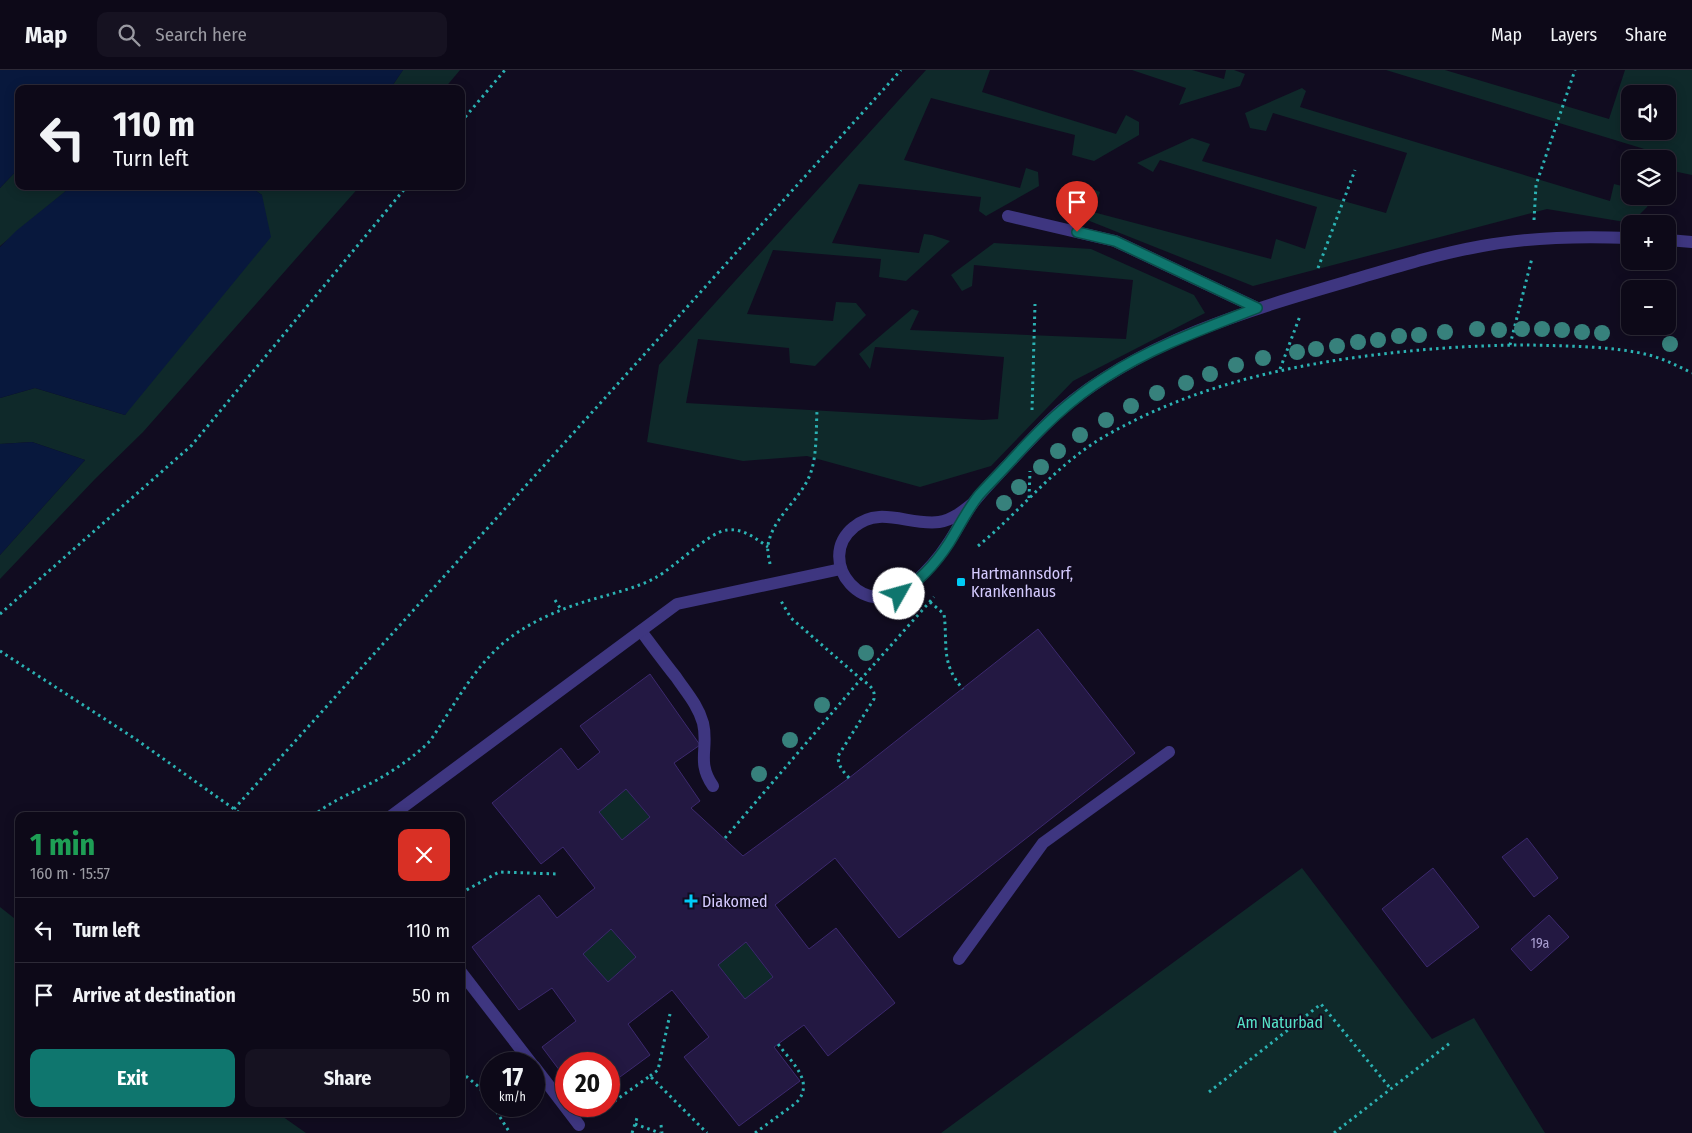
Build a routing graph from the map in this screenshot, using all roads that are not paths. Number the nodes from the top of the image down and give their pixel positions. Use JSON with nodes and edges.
{"nodes":[{"id":1,"x":1008,"y":216,"type":"dead end"},
{"id":2,"x":1621,"y":238,"type":"edge"},
{"id":3,"x":1676,"y":241,"type":"edge"},
{"id":4,"x":1692,"y":242,"type":"edge"},
{"id":5,"x":1257,"y":308,"type":"junction"},
{"id":6,"x":972,"y":504,"type":"junction"},
{"id":7,"x":841,"y":569,"type":"junction"},
{"id":8,"x":641,"y":631,"type":"junction"},
{"id":9,"x":1169,"y":752,"type":"dead end"},
{"id":10,"x":713,"y":786,"type":"dead end"},
{"id":11,"x":396,"y":812,"type":"edge"},
{"id":12,"x":959,"y":959,"type":"dead end"},
{"id":13,"x":465,"y":977,"type":"edge"},
{"id":14,"x":523,"y":1052,"type":"edge"},
{"id":15,"x":545,"y":1081,"type":"edge"},
{"id":16,"x":579,"y":1126,"type":"dead end"}],
"edges":[{"from":1,"to":5,"type":"lane"},
{"from":2,"to":5,"type":"lane"},
{"from":3,"to":4,"type":"lane"},
{"from":5,"to":6,"type":"lane"},
{"from":6,"to":7,"type":"lane"},
{"from":6,"to":7,"type":"lane"},
{"from":7,"to":8,"type":"lane"},
{"from":8,"to":10,"type":"lane"},
{"from":8,"to":11,"type":"lane"},
{"from":9,"to":12,"type":"lane"},
{"from":13,"to":14,"type":"lane"},
{"from":15,"to":16,"type":"lane"}]}
